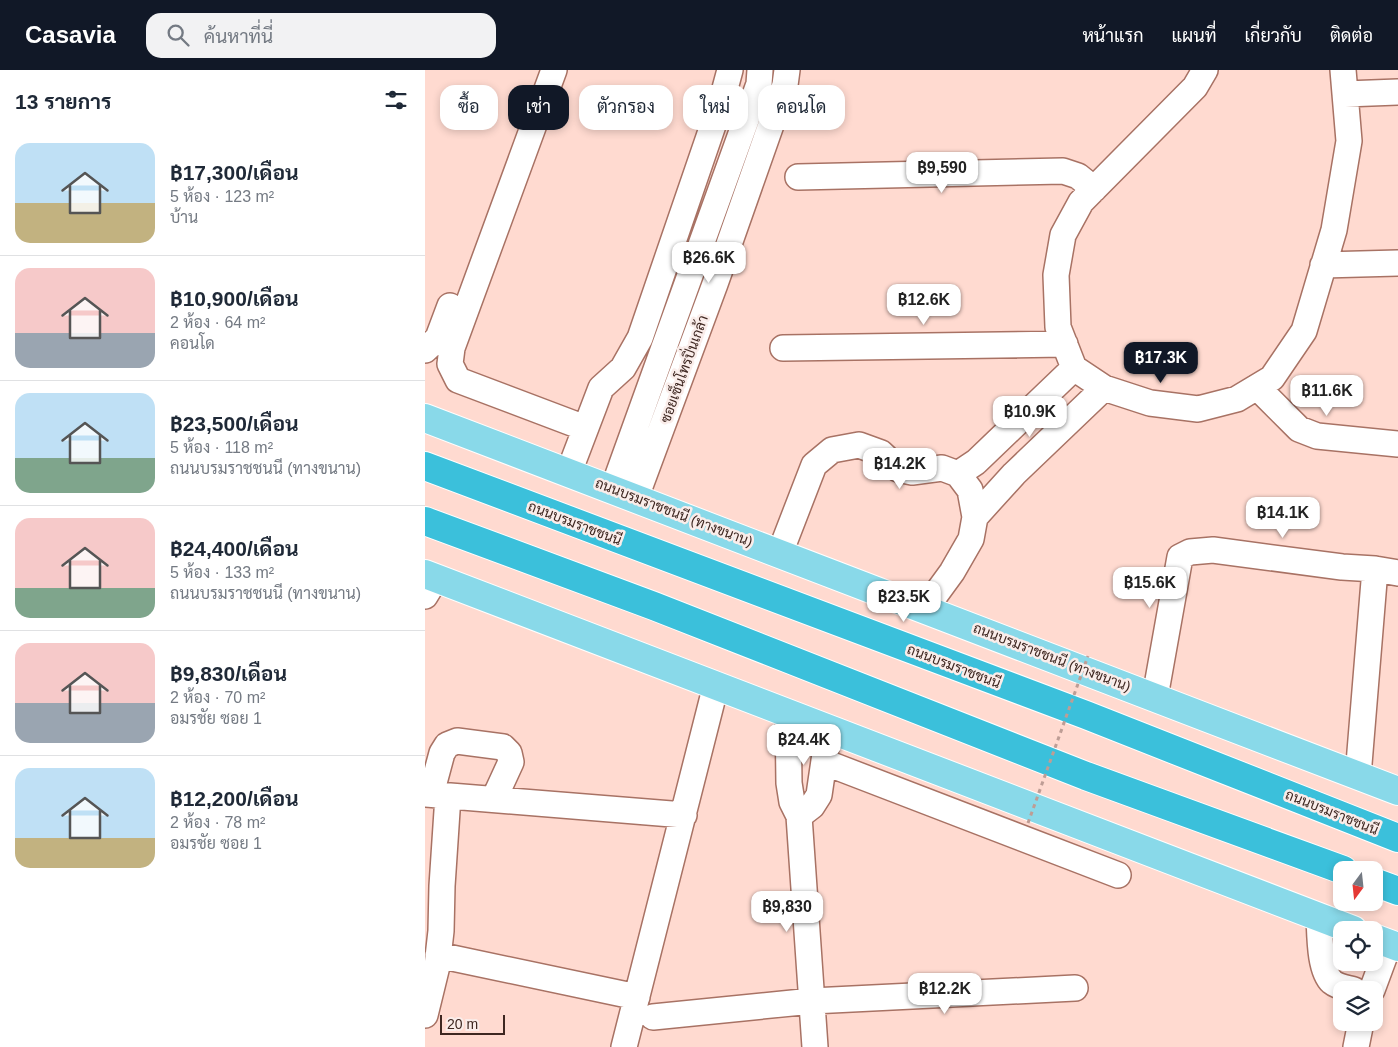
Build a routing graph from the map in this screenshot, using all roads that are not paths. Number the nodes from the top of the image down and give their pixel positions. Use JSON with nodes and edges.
{"nodes":[{"id":1,"x":539,"y":70,"type":"edge"},
{"id":2,"x":554,"y":70,"type":"edge"},
{"id":3,"x":730,"y":70,"type":"edge"},
{"id":4,"x":760,"y":70,"type":"edge"},
{"id":5,"x":787,"y":70,"type":"edge"},
{"id":6,"x":1205,"y":70,"type":"edge"},
{"id":7,"x":1344,"y":82,"type":"edge"},
{"id":8,"x":1398,"y":92,"type":"edge"},
{"id":9,"x":799,"y":177,"type":"dead end"},
{"id":10,"x":1094,"y":189,"type":"junction"},
{"id":11,"x":1398,"y":263,"type":"edge"},
{"id":12,"x":1323,"y":265,"type":"junction"},
{"id":13,"x":1065,"y":344,"type":"junction"},
{"id":14,"x":783,"y":348,"type":"dead end"},
{"id":15,"x":425,"y":350,"type":"edge"},
{"id":16,"x":1074,"y":368,"type":"junction"},
{"id":17,"x":1257,"y":387,"type":"junction"},
{"id":18,"x":1104,"y":388,"type":"junction"},
{"id":19,"x":425,"y":418,"type":"edge"},
{"id":20,"x":585,"y":428,"type":"junction"},
{"id":21,"x":1398,"y":444,"type":"edge"},
{"id":22,"x":425,"y":466,"type":"edge"},
{"id":23,"x":569,"y":472,"type":"junction"},
{"id":24,"x":958,"y":474,"type":"junction"},
{"id":25,"x":625,"y":493,"type":"junction"},
{"id":26,"x":975,"y":517,"type":"junction"},
{"id":27,"x":425,"y":521,"type":"edge"},
{"id":28,"x":780,"y":553,"type":"junction"},
{"id":29,"x":1387,"y":571,"type":"edge"},
{"id":30,"x":429,"y":583,"type":"edge"},
{"id":31,"x":925,"y":608,"type":"junction"},
{"id":32,"x":716,"y":686,"type":"junction"},
{"id":33,"x":1155,"y":697,"type":"junction"},
{"id":34,"x":788,"y":713,"type":"junction"},
{"id":35,"x":828,"y":729,"type":"junction"},
{"id":36,"x":824,"y":762,"type":"junction"},
{"id":37,"x":1358,"y":776,"type":"junction"},
{"id":38,"x":1398,"y":791,"type":"edge"},
{"id":39,"x":435,"y":795,"type":"edge"},
{"id":40,"x":494,"y":799,"type":"junction"},
{"id":41,"x":683,"y":815,"type":"junction"},
{"id":42,"x":799,"y":816,"type":"junction"},
{"id":43,"x":1398,"y":838,"type":"edge"},
{"id":44,"x":1333,"y":866,"type":"edge"},
{"id":45,"x":1118,"y":875,"type":"dead end"},
{"id":46,"x":1383,"y":885,"type":"edge"},
{"id":47,"x":1398,"y":891,"type":"edge"},
{"id":48,"x":1319,"y":917,"type":"junction"},
{"id":49,"x":1333,"y":922,"type":"edge"},
{"id":50,"x":1387,"y":943,"type":"edge"},
{"id":51,"x":438,"y":955,"type":"junction"},
{"id":52,"x":1375,"y":981,"type":"edge"},
{"id":53,"x":1333,"y":982,"type":"edge"},
{"id":54,"x":1075,"y":988,"type":"dead end"},
{"id":55,"x":637,"y":997,"type":"junction"},
{"id":56,"x":812,"y":1001,"type":"junction"},
{"id":57,"x":425,"y":1016,"type":"edge"},
{"id":58,"x":653,"y":1017,"type":"dead end"},
{"id":59,"x":1359,"y":1031,"type":"edge"},
{"id":60,"x":624,"y":1047,"type":"edge"},
{"id":61,"x":815,"y":1047,"type":"edge"},
{"id":62,"x":1355,"y":1047,"type":"edge"}],
"edges":[{"from":1,"to":15,"type":"street"},
{"from":2,"to":20,"type":"street"},
{"from":3,"to":20,"type":"street"},
{"from":4,"to":25,"type":"street","name":"ซอยเซ็นโทรปิ่นเกล้า"},
{"from":5,"to":25,"type":"street","name":"ซอยเซ็นโทรปิ่นเกล้า"},
{"from":6,"to":10,"type":"street"},
{"from":7,"to":8,"type":"street"},
{"from":7,"to":12,"type":"street"},
{"from":9,"to":10,"type":"street"},
{"from":10,"to":13,"type":"street"},
{"from":11,"to":12,"type":"street"},
{"from":12,"to":17,"type":"street"},
{"from":13,"to":14,"type":"street"},
{"from":13,"to":16,"type":"street"},
{"from":16,"to":18,"type":"street"},
{"from":16,"to":24,"type":"street"},
{"from":17,"to":18,"type":"street"},
{"from":17,"to":21,"type":"street"},
{"from":18,"to":26,"type":"street"},
{"from":19,"to":23,"type":"main road","name":"ถนนบรมราชชนนี (ทางขนาน)"},
{"from":20,"to":23,"type":"street"},
{"from":22,"to":43,"type":"highway","name":"ถนนบรมราชชนนี"},
{"from":23,"to":25,"type":"main road","name":"ถนนบรมราชชนนี (ทางขนาน)"},
{"from":24,"to":26,"type":"street"},
{"from":24,"to":28,"type":"street"},
{"from":25,"to":28,"type":"main road","name":"ถนนบรมราชชนนี (ทางขนาน)"},
{"from":26,"to":31,"type":"street"},
{"from":27,"to":44,"type":"highway"},
{"from":28,"to":31,"type":"main road","name":"ถนนบรมราชชนนี (ทางขนาน)"},
{"from":29,"to":33,"type":"street"},
{"from":29,"to":37,"type":"street"},
{"from":30,"to":32,"type":"main road"},
{"from":31,"to":33,"type":"main road","name":"ถนนบรมราชชนนี (ทางขนาน)"},
{"from":32,"to":34,"type":"main road"},
{"from":32,"to":41,"type":"street"},
{"from":33,"to":37,"type":"main road","name":"ถนนบรมราชชนนี (ทางขนาน)"},
{"from":34,"to":35,"type":"main road"},
{"from":34,"to":42,"type":"street"},
{"from":35,"to":36,"type":"street"},
{"from":35,"to":48,"type":"main road"},
{"from":36,"to":42,"type":"street"},
{"from":36,"to":45,"type":"street"},
{"from":37,"to":38,"type":"main road","name":"ถนนบรมราชชนนี (ทางขนาน)"},
{"from":39,"to":40,"type":"street"},
{"from":39,"to":40,"type":"street"},
{"from":39,"to":51,"type":"street"},
{"from":40,"to":41,"type":"street"},
{"from":41,"to":55,"type":"street"},
{"from":42,"to":56,"type":"street"},
{"from":46,"to":47,"type":"highway"},
{"from":48,"to":49,"type":"main road"},
{"from":48,"to":53,"type":"street"},
{"from":50,"to":52,"type":"street"},
{"from":51,"to":55,"type":"street"},
{"from":51,"to":57,"type":"street"},
{"from":54,"to":56,"type":"street"},
{"from":55,"to":60,"type":"street"},
{"from":56,"to":58,"type":"street"},
{"from":56,"to":61,"type":"street"},
{"from":59,"to":62,"type":"street"}]}
